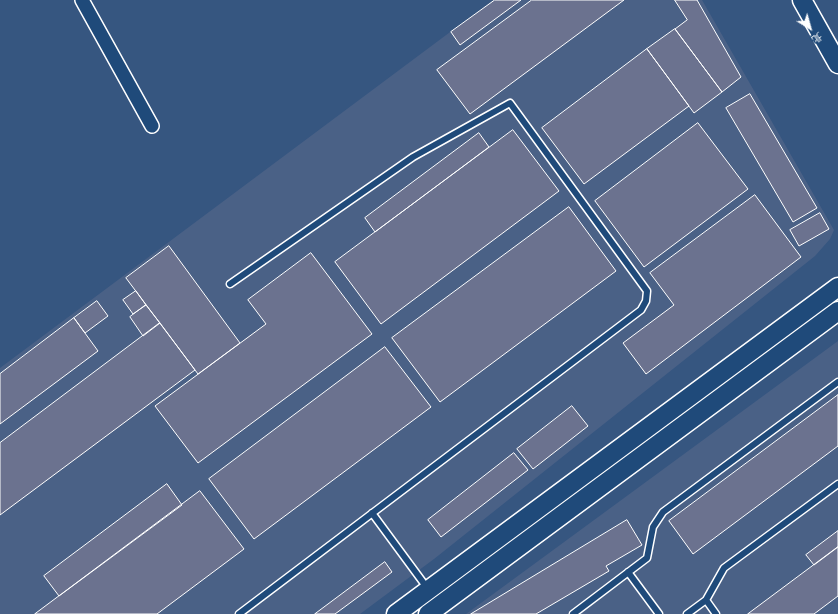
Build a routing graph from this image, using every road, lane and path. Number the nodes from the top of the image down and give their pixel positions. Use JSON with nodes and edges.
{"nodes":[{"id":1,"x":82,"y":0,"type":"edge"},
{"id":2,"x":802,"y":0,"type":"edge"},
{"id":3,"x":838,"y":64,"type":"edge"},
{"id":4,"x":152,"y":126,"type":"dead end"},
{"id":5,"x":230,"y":284,"type":"dead end"},
{"id":6,"x":838,"y":287,"type":"edge"},
{"id":7,"x":838,"y":311,"type":"edge"},
{"id":8,"x":838,"y":382,"type":"edge"},
{"id":9,"x":838,"y":484,"type":"edge"},
{"id":10,"x":372,"y":513,"type":"junction"},
{"id":11,"x":628,"y":572,"type":"junction"},
{"id":12,"x":428,"y":590,"type":"junction"},
{"id":13,"x":706,"y":600,"type":"junction"},
{"id":14,"x":437,"y":610,"type":"edge"},
{"id":15,"x":238,"y":614,"type":"edge"},
{"id":16,"x":396,"y":614,"type":"edge"},
{"id":17,"x":573,"y":614,"type":"edge"},
{"id":18,"x":659,"y":614,"type":"edge"},
{"id":19,"x":687,"y":614,"type":"edge"},
{"id":20,"x":716,"y":614,"type":"edge"}],
"edges":[{"from":1,"to":4,"type":"street"},
{"from":2,"to":3,"type":"street"},
{"from":5,"to":10,"type":"lane"},
{"from":6,"to":12,"type":"street"},
{"from":7,"to":14,"type":"street"},
{"from":8,"to":11,"type":"lane"},
{"from":9,"to":13,"type":"lane"},
{"from":10,"to":12,"type":"lane"},
{"from":10,"to":15,"type":"lane"},
{"from":11,"to":17,"type":"lane"},
{"from":11,"to":18,"type":"lane"},
{"from":12,"to":16,"type":"street"},
{"from":13,"to":19,"type":"lane"},
{"from":13,"to":20,"type":"lane"}]}
